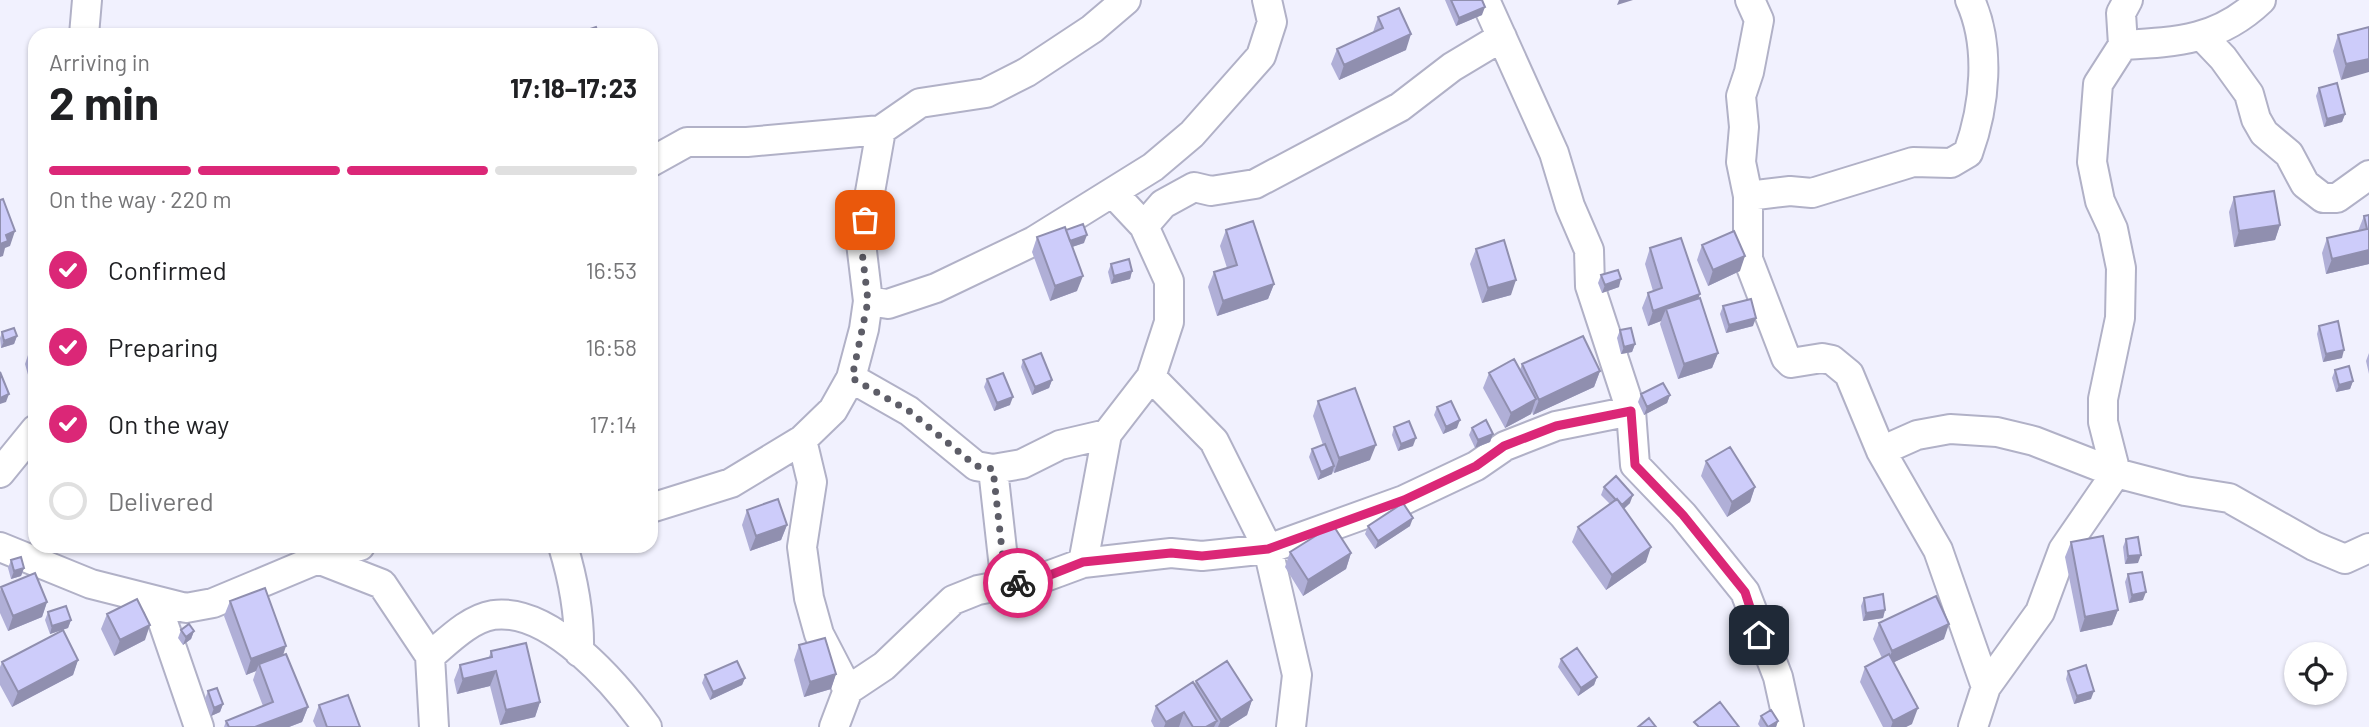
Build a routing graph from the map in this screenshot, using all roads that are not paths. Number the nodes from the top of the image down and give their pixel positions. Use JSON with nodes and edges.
{"nodes":[{"id":1,"x":87,"y":0,"type":"edge"},
{"id":2,"x":1126,"y":0,"type":"edge"},
{"id":3,"x":1267,"y":0,"type":"edge"},
{"id":4,"x":1485,"y":0,"type":"edge"},
{"id":5,"x":1750,"y":0,"type":"edge"},
{"id":6,"x":1969,"y":0,"type":"edge"},
{"id":7,"x":2128,"y":0,"type":"edge"},
{"id":8,"x":2261,"y":0,"type":"edge"},
{"id":9,"x":85,"y":28,"type":"edge"},
{"id":10,"x":2202,"y":36,"type":"junction"},
{"id":11,"x":1502,"y":37,"type":"junction"},
{"id":12,"x":2123,"y":45,"type":"junction"},
{"id":13,"x":881,"y":131,"type":"junction"},
{"id":14,"x":1192,"y":135,"type":"junction"},
{"id":15,"x":658,"y":158,"type":"edge"},
{"id":16,"x":2369,"y":175,"type":"edge"},
{"id":17,"x":1194,"y":187,"type":"junction"},
{"id":18,"x":1113,"y":193,"type":"junction"},
{"id":19,"x":1748,"y":196,"type":"junction"},
{"id":20,"x":1144,"y":226,"type":"junction"},
{"id":21,"x":868,"y":301,"type":"junction"},
{"id":22,"x":1152,"y":377,"type":"junction"},
{"id":23,"x":852,"y":378,"type":"junction"},
{"id":24,"x":1631,"y":411,"type":"junction"},
{"id":25,"x":1107,"y":434,"type":"junction"},
{"id":26,"x":28,"y":439,"type":"edge"},
{"id":27,"x":802,"y":440,"type":"junction"},
{"id":28,"x":1881,"y":451,"type":"junction"},
{"id":29,"x":993,"y":469,"type":"junction"},
{"id":30,"x":0,"y":473,"type":"edge"},
{"id":31,"x":2116,"y":473,"type":"junction"},
{"id":32,"x":658,"y":506,"type":"edge"},
{"id":33,"x":0,"y":547,"type":"edge"},
{"id":34,"x":2369,"y":548,"type":"edge"},
{"id":35,"x":1268,"y":549,"type":"junction"},
{"id":36,"x":337,"y":553,"type":"edge"},
{"id":37,"x":565,"y":553,"type":"edge"},
{"id":38,"x":318,"y":559,"type":"junction"},
{"id":39,"x":1083,"y":562,"type":"junction"},
{"id":40,"x":1006,"y":586,"type":"junction"},
{"id":41,"x":156,"y":602,"type":"junction"},
{"id":42,"x":579,"y":652,"type":"junction"},
{"id":43,"x":430,"y":656,"type":"junction"},
{"id":44,"x":1986,"y":687,"type":"junction"},
{"id":45,"x":848,"y":690,"type":"junction"},
{"id":46,"x":199,"y":727,"type":"edge"},
{"id":47,"x":434,"y":727,"type":"edge"},
{"id":48,"x":647,"y":727,"type":"edge"},
{"id":49,"x":834,"y":727,"type":"edge"},
{"id":50,"x":1291,"y":727,"type":"edge"},
{"id":51,"x":1789,"y":727,"type":"edge"},
{"id":52,"x":1973,"y":727,"type":"edge"}],
"edges":[{"from":1,"to":9,"type":"street"},
{"from":2,"to":13,"type":"street"},
{"from":3,"to":14,"type":"street"},
{"from":4,"to":11,"type":"street"},
{"from":5,"to":19,"type":"street"},
{"from":6,"to":19,"type":"street"},
{"from":7,"to":12,"type":"street"},
{"from":8,"to":10,"type":"street"},
{"from":10,"to":12,"type":"street"},
{"from":10,"to":16,"type":"street"},
{"from":11,"to":17,"type":"street"},
{"from":11,"to":24,"type":"street"},
{"from":12,"to":31,"type":"street"},
{"from":13,"to":15,"type":"street"},
{"from":13,"to":21,"type":"street"},
{"from":14,"to":17,"type":"street"},
{"from":14,"to":18,"type":"street"},
{"from":17,"to":20,"type":"street"},
{"from":18,"to":20,"type":"street"},
{"from":18,"to":21,"type":"street"},
{"from":19,"to":28,"type":"street"},
{"from":20,"to":22,"type":"street"},
{"from":21,"to":23,"type":"street"},
{"from":22,"to":25,"type":"street"},
{"from":22,"to":35,"type":"street"},
{"from":23,"to":27,"type":"street"},
{"from":23,"to":29,"type":"street"},
{"from":24,"to":35,"type":"street"},
{"from":24,"to":51,"type":"street"},
{"from":25,"to":29,"type":"street"},
{"from":25,"to":39,"type":"street"},
{"from":26,"to":30,"type":"street"},
{"from":27,"to":32,"type":"street"},
{"from":27,"to":45,"type":"street"},
{"from":28,"to":31,"type":"street"},
{"from":28,"to":44,"type":"street"},
{"from":29,"to":40,"type":"street"},
{"from":31,"to":34,"type":"street"},
{"from":31,"to":44,"type":"street"},
{"from":33,"to":41,"type":"street"},
{"from":35,"to":39,"type":"street"},
{"from":35,"to":50,"type":"street"},
{"from":36,"to":38,"type":"street"},
{"from":37,"to":42,"type":"street"},
{"from":38,"to":41,"type":"street"},
{"from":38,"to":43,"type":"street"},
{"from":39,"to":40,"type":"street"},
{"from":40,"to":45,"type":"street"},
{"from":41,"to":46,"type":"street"},
{"from":42,"to":43,"type":"street"},
{"from":42,"to":48,"type":"street"},
{"from":43,"to":47,"type":"street"},
{"from":44,"to":52,"type":"street"},
{"from":45,"to":49,"type":"street"}]}
